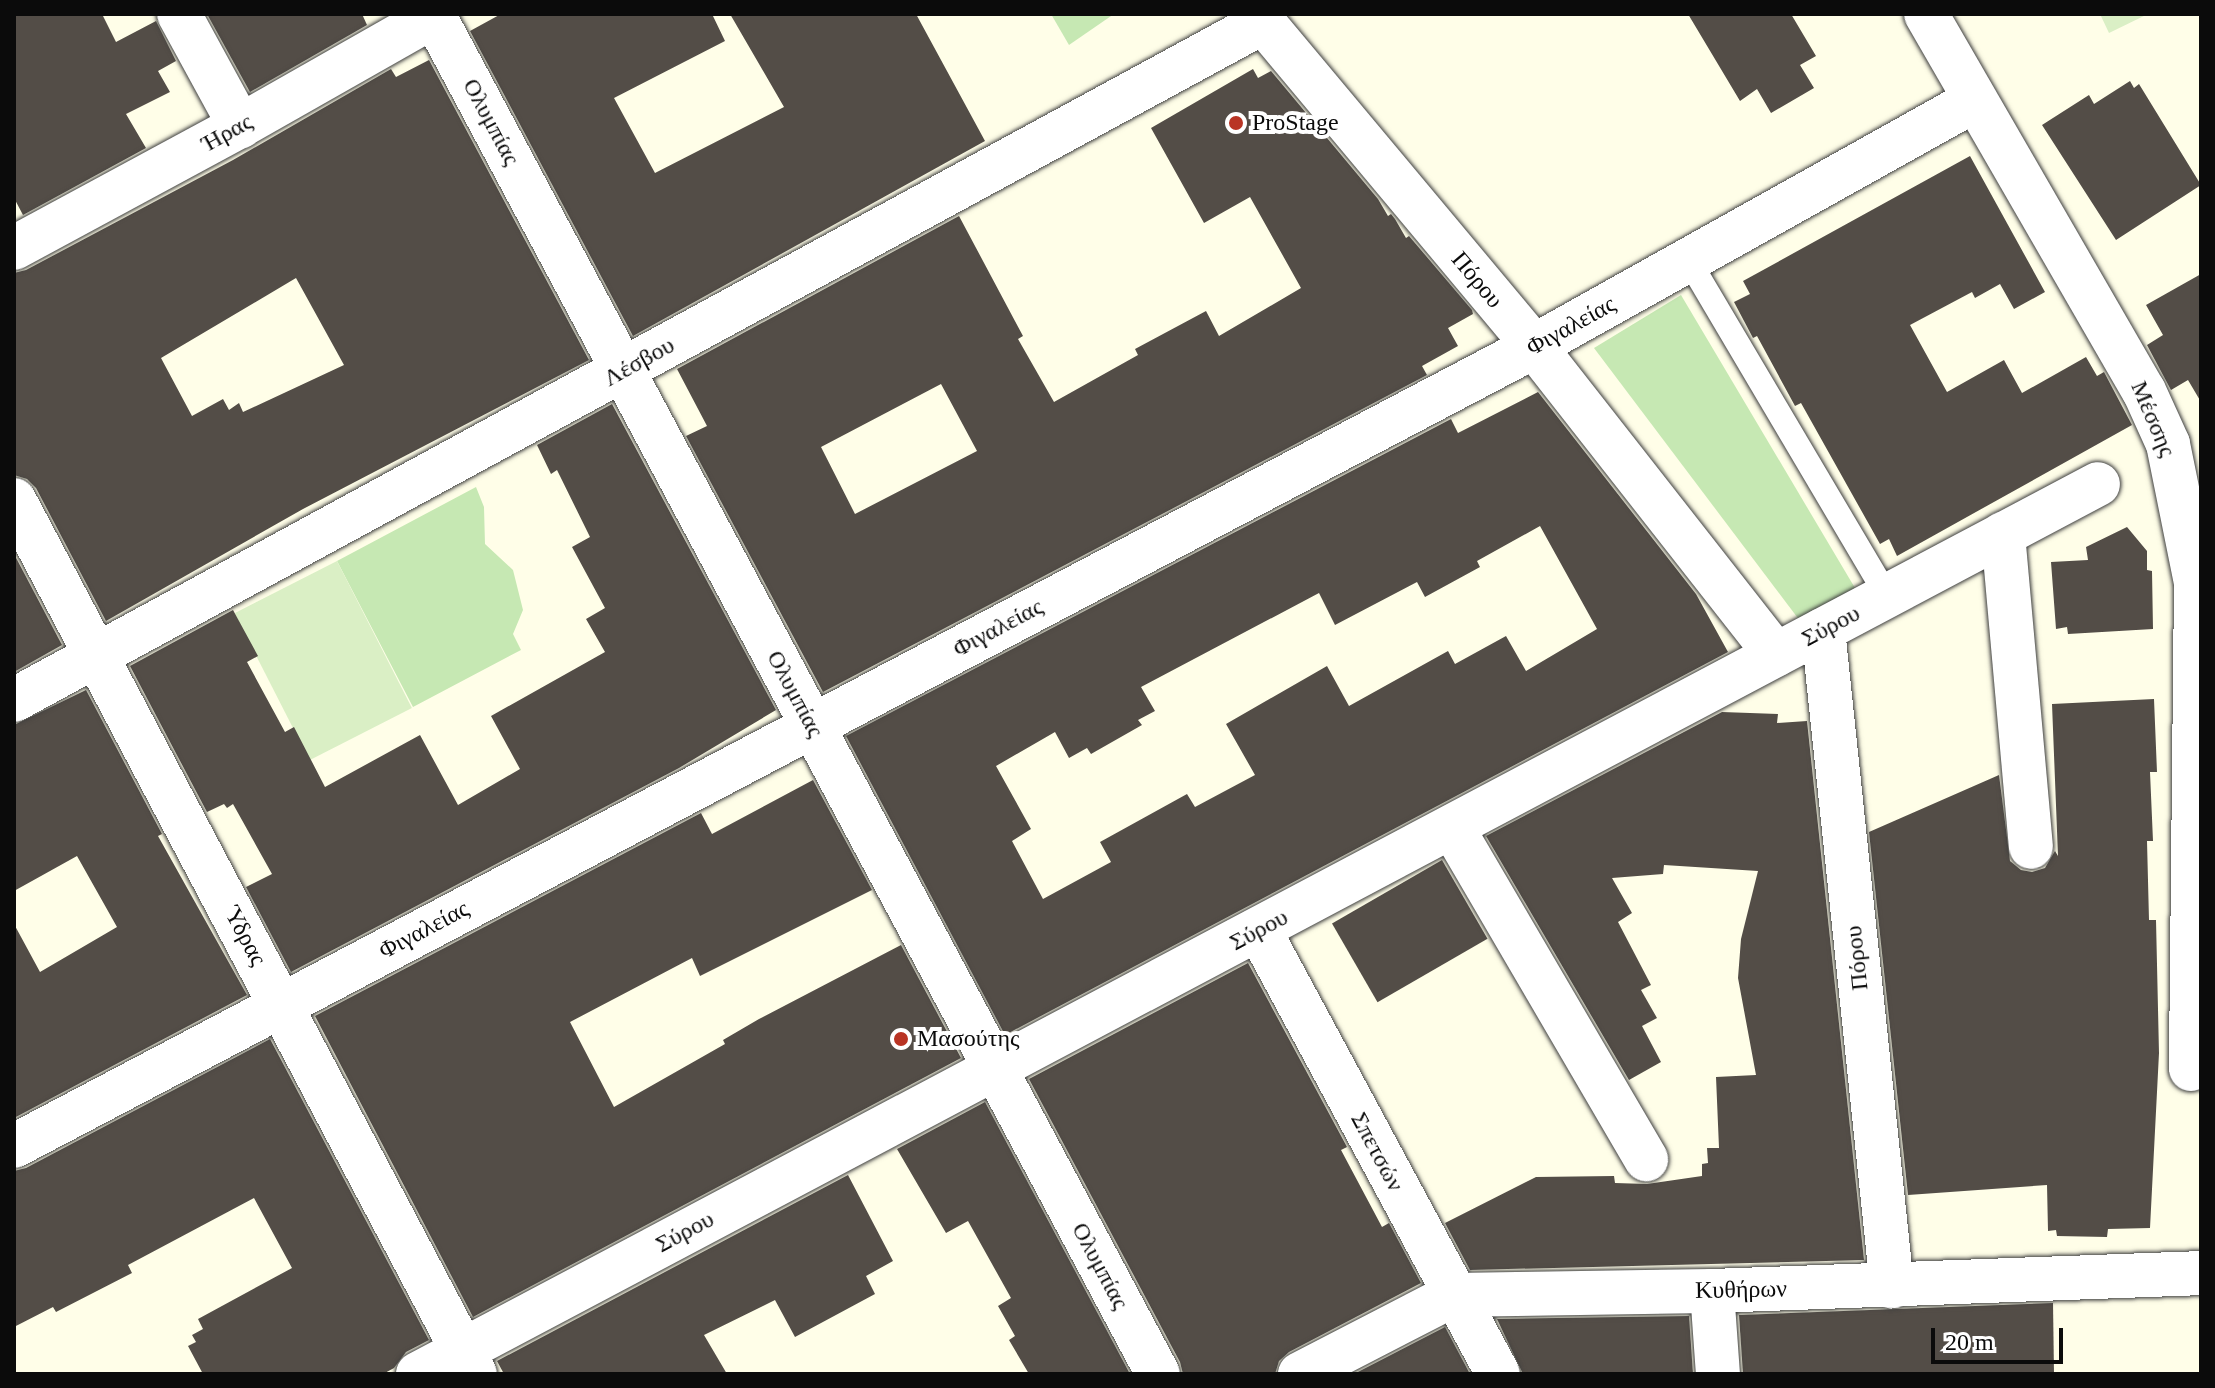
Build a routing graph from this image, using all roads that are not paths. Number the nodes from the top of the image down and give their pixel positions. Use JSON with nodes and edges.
{"nodes":[{"id":1,"x":179,"y":14,"type":"edge"},
{"id":2,"x":1926,"y":14,"type":"edge"},
{"id":3,"x":435,"y":15,"type":"edge"},
{"id":4,"x":1263,"y":22,"type":"joint"},
{"id":5,"x":1975,"y":100,"type":"junction"},
{"id":6,"x":240,"y":126,"type":"junction"},
{"id":7,"x":14,"y":248,"type":"edge"},
{"id":8,"x":1689,"y":261,"type":"junction"},
{"id":9,"x":1534,"y":346,"type":"junction"},
{"id":10,"x":623,"y":371,"type":"junction"},
{"id":11,"x":2098,"y":484,"type":"dead end"},
{"id":12,"x":14,"y":500,"type":"edge"},
{"id":13,"x":2003,"y":534,"type":"junction"},
{"id":14,"x":1887,"y":596,"type":"junction"},
{"id":15,"x":1823,"y":630,"type":"junction"},
{"id":16,"x":98,"y":655,"type":"junction"},
{"id":17,"x":1776,"y":655,"type":"junction"},
{"id":18,"x":14,"y":700,"type":"edge"},
{"id":19,"x":812,"y":726,"type":"junction"},
{"id":20,"x":1452,"y":827,"type":"junction"},
{"id":21,"x":2031,"y":847,"type":"dead end"},
{"id":22,"x":1259,"y":930,"type":"junction"},
{"id":23,"x":281,"y":1005,"type":"junction"},
{"id":24,"x":2191,"y":1069,"type":"dead end"},
{"id":25,"x":995,"y":1070,"type":"junction"},
{"id":26,"x":14,"y":1146,"type":"edge"},
{"id":27,"x":1646,"y":1159,"type":"dead end"},
{"id":28,"x":2201,"y":1273,"type":"edge"},
{"id":29,"x":1892,"y":1286,"type":"junction"},
{"id":30,"x":1712,"y":1291,"type":"junction"},
{"id":31,"x":1453,"y":1295,"type":"junction"},
{"id":32,"x":469,"y":1362,"type":"edge"},
{"id":33,"x":418,"y":1374,"type":"edge"},
{"id":34,"x":1158,"y":1374,"type":"edge"},
{"id":35,"x":1300,"y":1374,"type":"edge"},
{"id":36,"x":1498,"y":1374,"type":"edge"},
{"id":37,"x":1718,"y":1374,"type":"edge"}],
"edges":[{"from":1,"to":6,"type":"street"},
{"from":2,"to":5,"type":"street","name":"Μέσσης"},
{"from":3,"to":6,"type":"street","name":"Ήρας"},
{"from":3,"to":10,"type":"street","name":"Ολυμπίας"},
{"from":4,"to":9,"type":"street","name":"Πόρου"},
{"from":4,"to":10,"type":"street","name":"Λέσβου"},
{"from":5,"to":8,"type":"street","name":"Φιγαλείας"},
{"from":5,"to":24,"type":"street","name":"Μέσσης"},
{"from":6,"to":7,"type":"street","name":"Ήρας"},
{"from":8,"to":9,"type":"street","name":"Φιγαλείας"},
{"from":8,"to":14,"type":"lane"},
{"from":9,"to":17,"type":"street","name":"Πόρου"},
{"from":9,"to":19,"type":"street","name":"Φιγαλείας"},
{"from":10,"to":16,"type":"street","name":"Λέσβου"},
{"from":10,"to":19,"type":"street","name":"Ολυμπίας"},
{"from":11,"to":13,"type":"street","name":"Σύρου"},
{"from":12,"to":16,"type":"street","name":"Ύδρας"},
{"from":13,"to":14,"type":"street","name":"Σύρου"},
{"from":13,"to":21,"type":"street"},
{"from":14,"to":15,"type":"street","name":"Σύρου"},
{"from":15,"to":17,"type":"street","name":"Σύρου"},
{"from":15,"to":29,"type":"street","name":"Πόρου"},
{"from":16,"to":18,"type":"street","name":"Λέσβου"},
{"from":16,"to":23,"type":"street","name":"Ύδρας"},
{"from":17,"to":20,"type":"street","name":"Σύρου"},
{"from":19,"to":23,"type":"street","name":"Φιγαλείας"},
{"from":19,"to":25,"type":"street","name":"Ολυμπίας"},
{"from":20,"to":22,"type":"street","name":"Σύρου"},
{"from":20,"to":27,"type":"street"},
{"from":22,"to":25,"type":"street","name":"Σύρου"},
{"from":22,"to":31,"type":"street","name":"Σπετσών"},
{"from":23,"to":26,"type":"street","name":"Φιγαλείας"},
{"from":23,"to":32,"type":"street","name":"Ύδρας"},
{"from":25,"to":32,"type":"street","name":"Σύρου"},
{"from":25,"to":34,"type":"street","name":"Ολυμπίας"},
{"from":28,"to":29,"type":"street","name":"Κυθήρων"},
{"from":29,"to":30,"type":"street","name":"Κυθήρων"},
{"from":30,"to":31,"type":"street","name":"Κυθήρων"},
{"from":30,"to":37,"type":"street"},
{"from":31,"to":35,"type":"street","name":"Κυθήρων"},
{"from":31,"to":36,"type":"street","name":"Σπετσών"},
{"from":32,"to":33,"type":"street","name":"Σύρου"}]}
